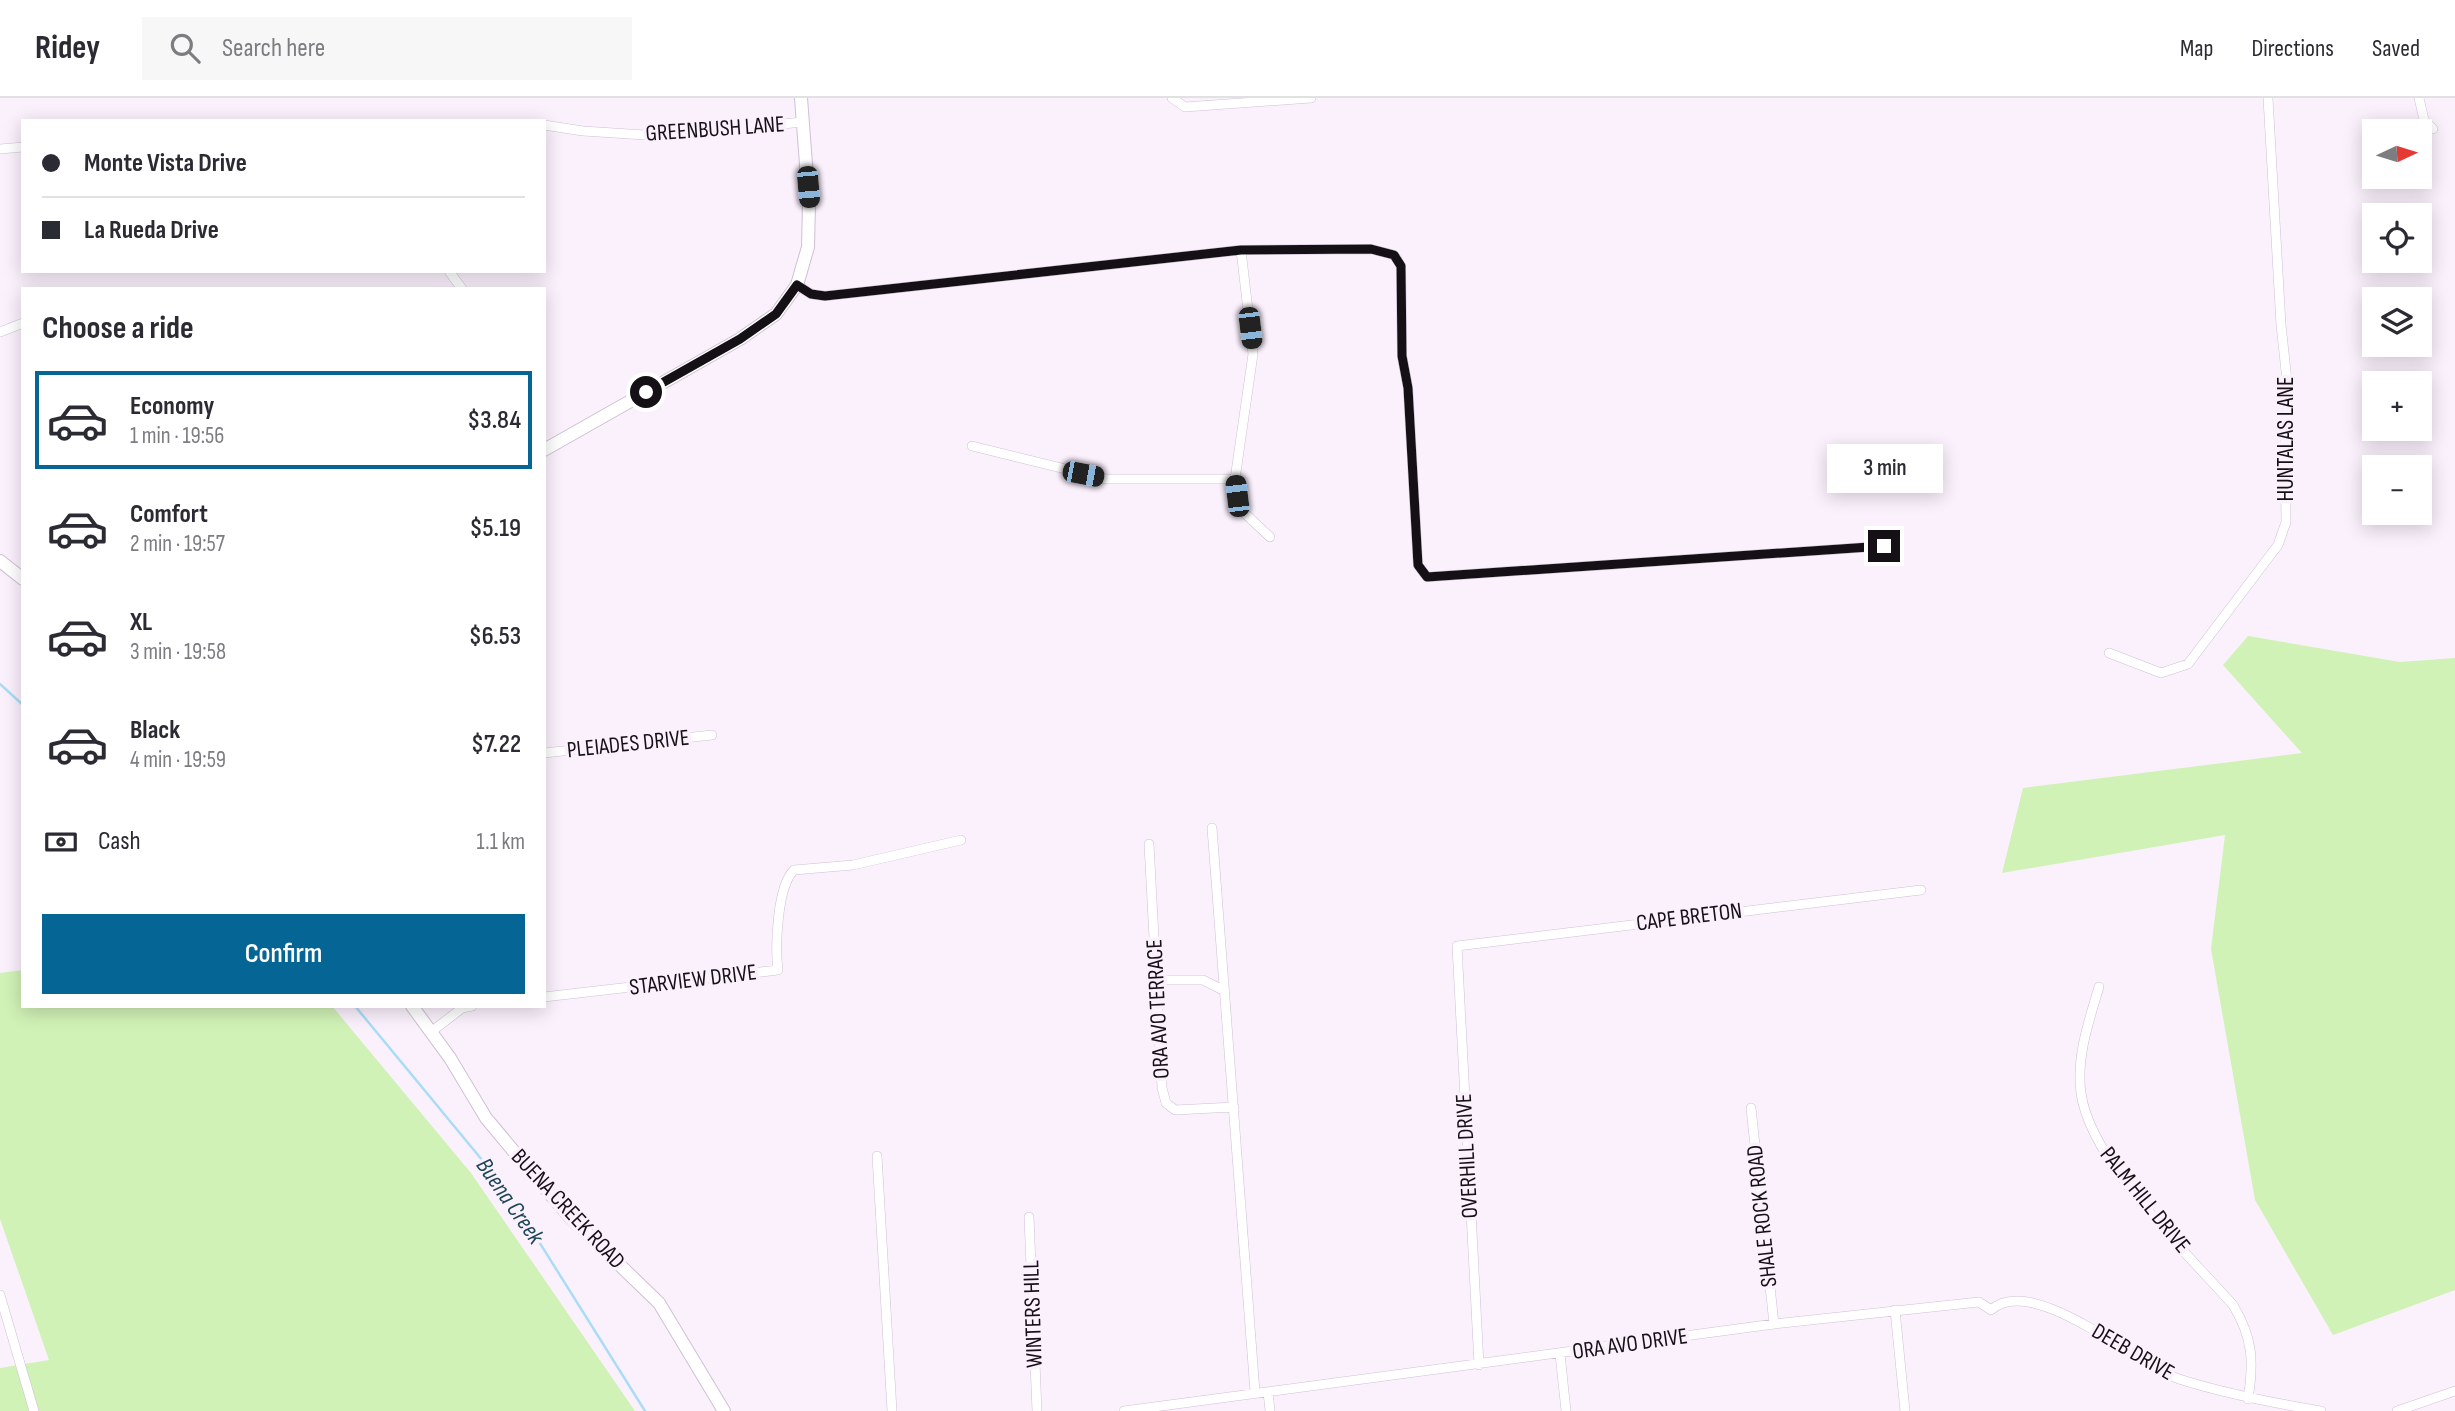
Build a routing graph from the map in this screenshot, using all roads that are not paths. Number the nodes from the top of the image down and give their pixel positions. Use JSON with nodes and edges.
{"nodes":[{"id":1,"x":801,"y":98,"type":"edge"},
{"id":2,"x":1172,"y":98,"type":"edge"},
{"id":3,"x":1311,"y":98,"type":"edge"},
{"id":4,"x":2268,"y":98,"type":"edge"},
{"id":5,"x":2419,"y":98,"type":"edge"},
{"id":6,"x":803,"y":122,"type":"junction"},
{"id":7,"x":546,"y":125,"type":"edge"},
{"id":8,"x":2433,"y":130,"type":"dead end"},
{"id":9,"x":21,"y":147,"type":"edge"},
{"id":10,"x":0,"y":149,"type":"edge"},
{"id":11,"x":1241,"y":250,"type":"junction"},
{"id":12,"x":797,"y":285,"type":"junction"},
{"id":13,"x":21,"y":324,"type":"edge"},
{"id":14,"x":0,"y":332,"type":"edge"},
{"id":15,"x":972,"y":446,"type":"dead end"},
{"id":16,"x":546,"y":449,"type":"edge"},
{"id":17,"x":1235,"y":478,"type":"junction"},
{"id":18,"x":1270,"y":537,"type":"dead end"},
{"id":19,"x":1884,"y":546,"type":"dead end"},
{"id":20,"x":0,"y":561,"type":"edge"},
{"id":21,"x":21,"y":577,"type":"edge"},
{"id":22,"x":2109,"y":653,"type":"dead end"},
{"id":23,"x":712,"y":735,"type":"dead end"},
{"id":24,"x":546,"y":753,"type":"edge"},
{"id":25,"x":1212,"y":828,"type":"dead end"},
{"id":26,"x":961,"y":840,"type":"dead end"},
{"id":27,"x":1149,"y":844,"type":"dead end"},
{"id":28,"x":1921,"y":890,"type":"dead end"},
{"id":29,"x":1457,"y":946,"type":"joint"},
{"id":30,"x":1157,"y":980,"type":"junction"},
{"id":31,"x":2099,"y":987,"type":"dead end"},
{"id":32,"x":1225,"y":991,"type":"junction"},
{"id":33,"x":546,"y":997,"type":"edge"},
{"id":34,"x":413,"y":1008,"type":"edge"},
{"id":35,"x":462,"y":1008,"type":"edge"},
{"id":36,"x":431,"y":1032,"type":"junction"},
{"id":37,"x":1234,"y":1107,"type":"junction"},
{"id":38,"x":1751,"y":1108,"type":"dead end"},
{"id":39,"x":877,"y":1156,"type":"dead end"},
{"id":40,"x":1029,"y":1217,"type":"dead end"},
{"id":41,"x":0,"y":1295,"type":"edge"},
{"id":42,"x":1895,"y":1310,"type":"junction"},
{"id":43,"x":1991,"y":1310,"type":"joint"},
{"id":44,"x":1773,"y":1324,"type":"junction"},
{"id":45,"x":1560,"y":1354,"type":"junction"},
{"id":46,"x":1479,"y":1365,"type":"junction"},
{"id":47,"x":1268,"y":1391,"type":"junction"},
{"id":48,"x":2455,"y":1391,"type":"edge"},
{"id":49,"x":1255,"y":1392,"type":"junction"},
{"id":50,"x":2248,"y":1399,"type":"junction"},
{"id":51,"x":34,"y":1411,"type":"edge"},
{"id":52,"x":724,"y":1411,"type":"edge"},
{"id":53,"x":892,"y":1411,"type":"edge"},
{"id":54,"x":1037,"y":1411,"type":"edge"},
{"id":55,"x":1124,"y":1411,"type":"edge"},
{"id":56,"x":1270,"y":1411,"type":"edge"},
{"id":57,"x":1566,"y":1411,"type":"edge"},
{"id":58,"x":1905,"y":1411,"type":"edge"},
{"id":59,"x":2321,"y":1411,"type":"edge"},
{"id":60,"x":2397,"y":1411,"type":"edge"}],
"edges":[{"from":1,"to":6,"type":"main road"},
{"from":2,"to":3,"type":"street"},
{"from":4,"to":22,"type":"street","name":"HUNTALAS LANE"},
{"from":5,"to":8,"type":"street"},
{"from":6,"to":7,"type":"street","name":"GREENBUSH LANE"},
{"from":6,"to":12,"type":"main road"},
{"from":9,"to":10,"type":"street"},
{"from":11,"to":12,"type":"street"},
{"from":11,"to":17,"type":"street"},
{"from":11,"to":19,"type":"street"},
{"from":12,"to":16,"type":"main road"},
{"from":13,"to":14,"type":"street"},
{"from":15,"to":17,"type":"street"},
{"from":17,"to":18,"type":"street"},
{"from":20,"to":21,"type":"main road"},
{"from":23,"to":24,"type":"street","name":"PLEIADES DRIVE"},
{"from":25,"to":32,"type":"street"},
{"from":26,"to":33,"type":"street","name":"STARVIEW DRIVE"},
{"from":27,"to":30,"type":"street","name":"ORA AVO TERRACE"},
{"from":28,"to":29,"type":"street","name":"CAPE BRETON"},
{"from":29,"to":46,"type":"street","name":"OVERHILL DRIVE"},
{"from":30,"to":32,"type":"street"},
{"from":30,"to":37,"type":"street","name":"ORA AVO TERRACE"},
{"from":31,"to":50,"type":"street","name":"PALM HILL DRIVE"},
{"from":32,"to":37,"type":"street"},
{"from":34,"to":36,"type":"main road","name":"BUENA CREEK ROAD"},
{"from":35,"to":36,"type":"street"},
{"from":36,"to":52,"type":"main road","name":"BUENA CREEK ROAD"},
{"from":37,"to":49,"type":"street"},
{"from":38,"to":44,"type":"street","name":"SHALE ROCK ROAD"},
{"from":39,"to":53,"type":"street"},
{"from":40,"to":54,"type":"street","name":"WINTERS HILL"},
{"from":41,"to":51,"type":"street"},
{"from":42,"to":43,"type":"street","name":"ORA AVO DRIVE"},
{"from":42,"to":44,"type":"street","name":"ORA AVO DRIVE"},
{"from":42,"to":58,"type":"street"},
{"from":43,"to":50,"type":"street","name":"DEEB DRIVE"},
{"from":44,"to":45,"type":"street","name":"ORA AVO DRIVE"},
{"from":45,"to":46,"type":"street","name":"ORA AVO DRIVE"},
{"from":45,"to":57,"type":"street"},
{"from":46,"to":47,"type":"street","name":"ORA AVO DRIVE"},
{"from":47,"to":49,"type":"street","name":"ORA AVO DRIVE"},
{"from":47,"to":56,"type":"street"},
{"from":48,"to":60,"type":"street"},
{"from":49,"to":55,"type":"street"},
{"from":50,"to":59,"type":"street","name":"DEEB DRIVE"}]}
